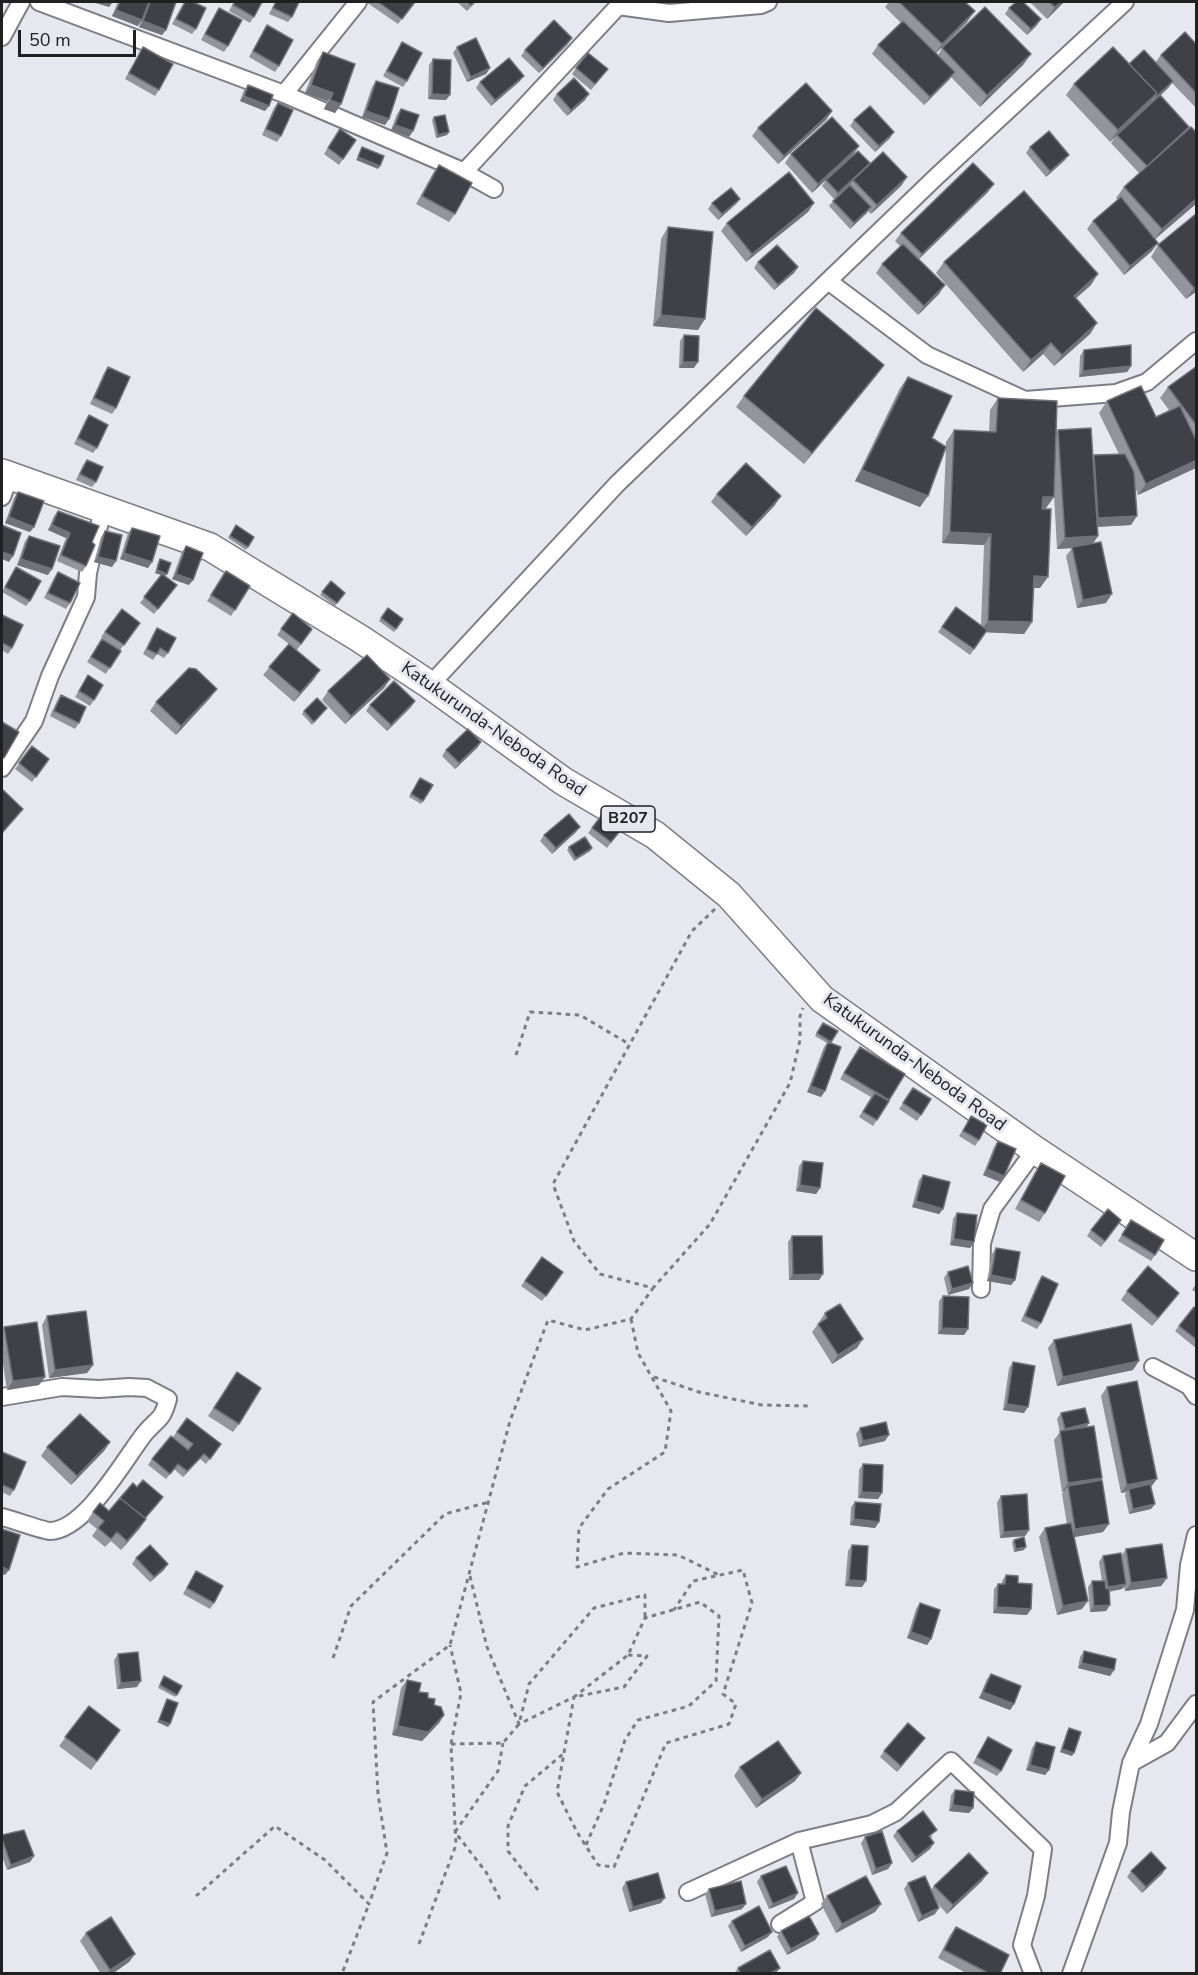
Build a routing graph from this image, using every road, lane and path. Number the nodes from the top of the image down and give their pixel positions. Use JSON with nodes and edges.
{"nodes":[{"id":1,"x":21,"y":2,"type":"edge"},
{"id":2,"x":39,"y":2,"type":"edge"},
{"id":3,"x":768,"y":2,"type":"edge"},
{"id":4,"x":1125,"y":2,"type":"edge"},
{"id":5,"x":348,"y":4,"type":"edge"},
{"id":6,"x":620,"y":4,"type":"edge"},
{"id":7,"x":2,"y":37,"type":"edge"},
{"id":8,"x":284,"y":94,"type":"junction"},
{"id":9,"x":464,"y":172,"type":"junction"},
{"id":10,"x":494,"y":189,"type":"dead end"},
{"id":11,"x":828,"y":281,"type":"junction"},
{"id":12,"x":1197,"y":341,"type":"edge"},
{"id":13,"x":4,"y":482,"type":"edge"},
{"id":14,"x":103,"y":509,"type":"junction"},
{"id":15,"x":430,"y":685,"type":"junction"},
{"id":16,"x":2,"y":768,"type":"edge"},
{"id":17,"x":729,"y":895,"type":"junction"},
{"id":18,"x":813,"y":989,"type":"junction"},
{"id":19,"x":629,"y":1044,"type":"junction"},
{"id":20,"x":516,"y":1055,"type":"dead end"},
{"id":21,"x":1035,"y":1150,"type":"junction"},
{"id":22,"x":1197,"y":1257,"type":"edge"},
{"id":23,"x":652,"y":1288,"type":"junction"},
{"id":24,"x":981,"y":1289,"type":"dead end"},
{"id":25,"x":631,"y":1319,"type":"junction"},
{"id":26,"x":1153,"y":1367,"type":"dead end"},
{"id":27,"x":652,"y":1377,"type":"junction"},
{"id":28,"x":1197,"y":1396,"type":"edge"},
{"id":29,"x":2,"y":1397,"type":"edge"},
{"id":30,"x":810,"y":1406,"type":"dead end"},
{"id":31,"x":489,"y":1502,"type":"junction"},
{"id":32,"x":2,"y":1516,"type":"edge"},
{"id":33,"x":1197,"y":1535,"type":"edge"},
{"id":34,"x":469,"y":1574,"type":"junction"},
{"id":35,"x":719,"y":1575,"type":"junction"},
{"id":36,"x":674,"y":1610,"type":"junction"},
{"id":37,"x":645,"y":1618,"type":"junction"},
{"id":38,"x":450,"y":1645,"type":"junction"},
{"id":39,"x":628,"y":1655,"type":"junction"},
{"id":40,"x":333,"y":1658,"type":"dead end"},
{"id":41,"x":574,"y":1697,"type":"junction"},
{"id":42,"x":1197,"y":1704,"type":"edge"},
{"id":43,"x":519,"y":1724,"type":"junction"},
{"id":44,"x":502,"y":1743,"type":"junction"},
{"id":45,"x":451,"y":1744,"type":"junction"},
{"id":46,"x":564,"y":1753,"type":"junction"},
{"id":47,"x":1131,"y":1763,"type":"junction"},
{"id":48,"x":455,"y":1832,"type":"junction"},
{"id":49,"x":799,"y":1841,"type":"junction"},
{"id":50,"x":586,"y":1846,"type":"junction"},
{"id":51,"x":538,"y":1890,"type":"dead end"},
{"id":52,"x":688,"y":1892,"type":"dead end"},
{"id":53,"x":196,"y":1896,"type":"dead end"},
{"id":54,"x":500,"y":1899,"type":"dead end"},
{"id":55,"x":369,"y":1904,"type":"junction"},
{"id":56,"x":780,"y":1924,"type":"dead end"},
{"id":57,"x":419,"y":1944,"type":"dead end"},
{"id":58,"x":343,"y":1971,"type":"dead end"},
{"id":59,"x":1034,"y":1974,"type":"edge"},
{"id":60,"x":1071,"y":1974,"type":"edge"}],
"edges":[{"from":1,"to":7,"type":"street"},
{"from":2,"to":8,"type":"street"},
{"from":3,"to":6,"type":"street"},
{"from":4,"to":11,"type":"street"},
{"from":5,"to":8,"type":"street"},
{"from":6,"to":9,"type":"street"},
{"from":8,"to":9,"type":"street"},
{"from":9,"to":10,"type":"street"},
{"from":11,"to":12,"type":"street"},
{"from":11,"to":15,"type":"street"},
{"from":13,"to":14,"type":"main road","name":"Katukurunda-Neboda Road","number":"B207"},
{"from":14,"to":15,"type":"main road","name":"Katukurunda-Neboda Road","number":"B207"},
{"from":14,"to":16,"type":"street"},
{"from":15,"to":17,"type":"main road","name":"Katukurunda-Neboda Road","number":"B207"},
{"from":17,"to":18,"type":"main road","name":"Katukurunda-Neboda Road","number":"B207"},
{"from":17,"to":19,"type":"path"},
{"from":18,"to":21,"type":"main road","name":"Katukurunda-Neboda Road","number":"B207"},
{"from":18,"to":23,"type":"path"},
{"from":19,"to":20,"type":"path"},
{"from":19,"to":23,"type":"path"},
{"from":21,"to":22,"type":"main road","name":"Katukurunda-Neboda Road","number":"B207"},
{"from":21,"to":24,"type":"street"},
{"from":23,"to":25,"type":"path"},
{"from":25,"to":27,"type":"path"},
{"from":25,"to":31,"type":"path"},
{"from":26,"to":28,"type":"street"},
{"from":27,"to":30,"type":"path"},
{"from":27,"to":35,"type":"path"},
{"from":29,"to":32,"type":"street"},
{"from":31,"to":34,"type":"path"},
{"from":31,"to":40,"type":"path"},
{"from":33,"to":47,"type":"street"},
{"from":34,"to":38,"type":"path"},
{"from":34,"to":43,"type":"path"},
{"from":35,"to":36,"type":"path"},
{"from":35,"to":50,"type":"path"},
{"from":36,"to":37,"type":"path"},
{"from":36,"to":50,"type":"path"},
{"from":37,"to":39,"type":"path"},
{"from":37,"to":43,"type":"path"},
{"from":38,"to":45,"type":"path"},
{"from":38,"to":55,"type":"path"},
{"from":39,"to":41,"type":"path"},
{"from":39,"to":41,"type":"path"},
{"from":41,"to":43,"type":"path"},
{"from":41,"to":46,"type":"path"},
{"from":42,"to":47,"type":"street"},
{"from":43,"to":44,"type":"path"},
{"from":44,"to":45,"type":"path"},
{"from":44,"to":48,"type":"path"},
{"from":45,"to":48,"type":"path"},
{"from":46,"to":50,"type":"path"},
{"from":46,"to":51,"type":"path"},
{"from":47,"to":60,"type":"street"},
{"from":48,"to":54,"type":"path"},
{"from":48,"to":57,"type":"path"},
{"from":49,"to":52,"type":"street"},
{"from":49,"to":56,"type":"street"},
{"from":49,"to":59,"type":"street"},
{"from":53,"to":55,"type":"path"},
{"from":55,"to":58,"type":"path"}]}
